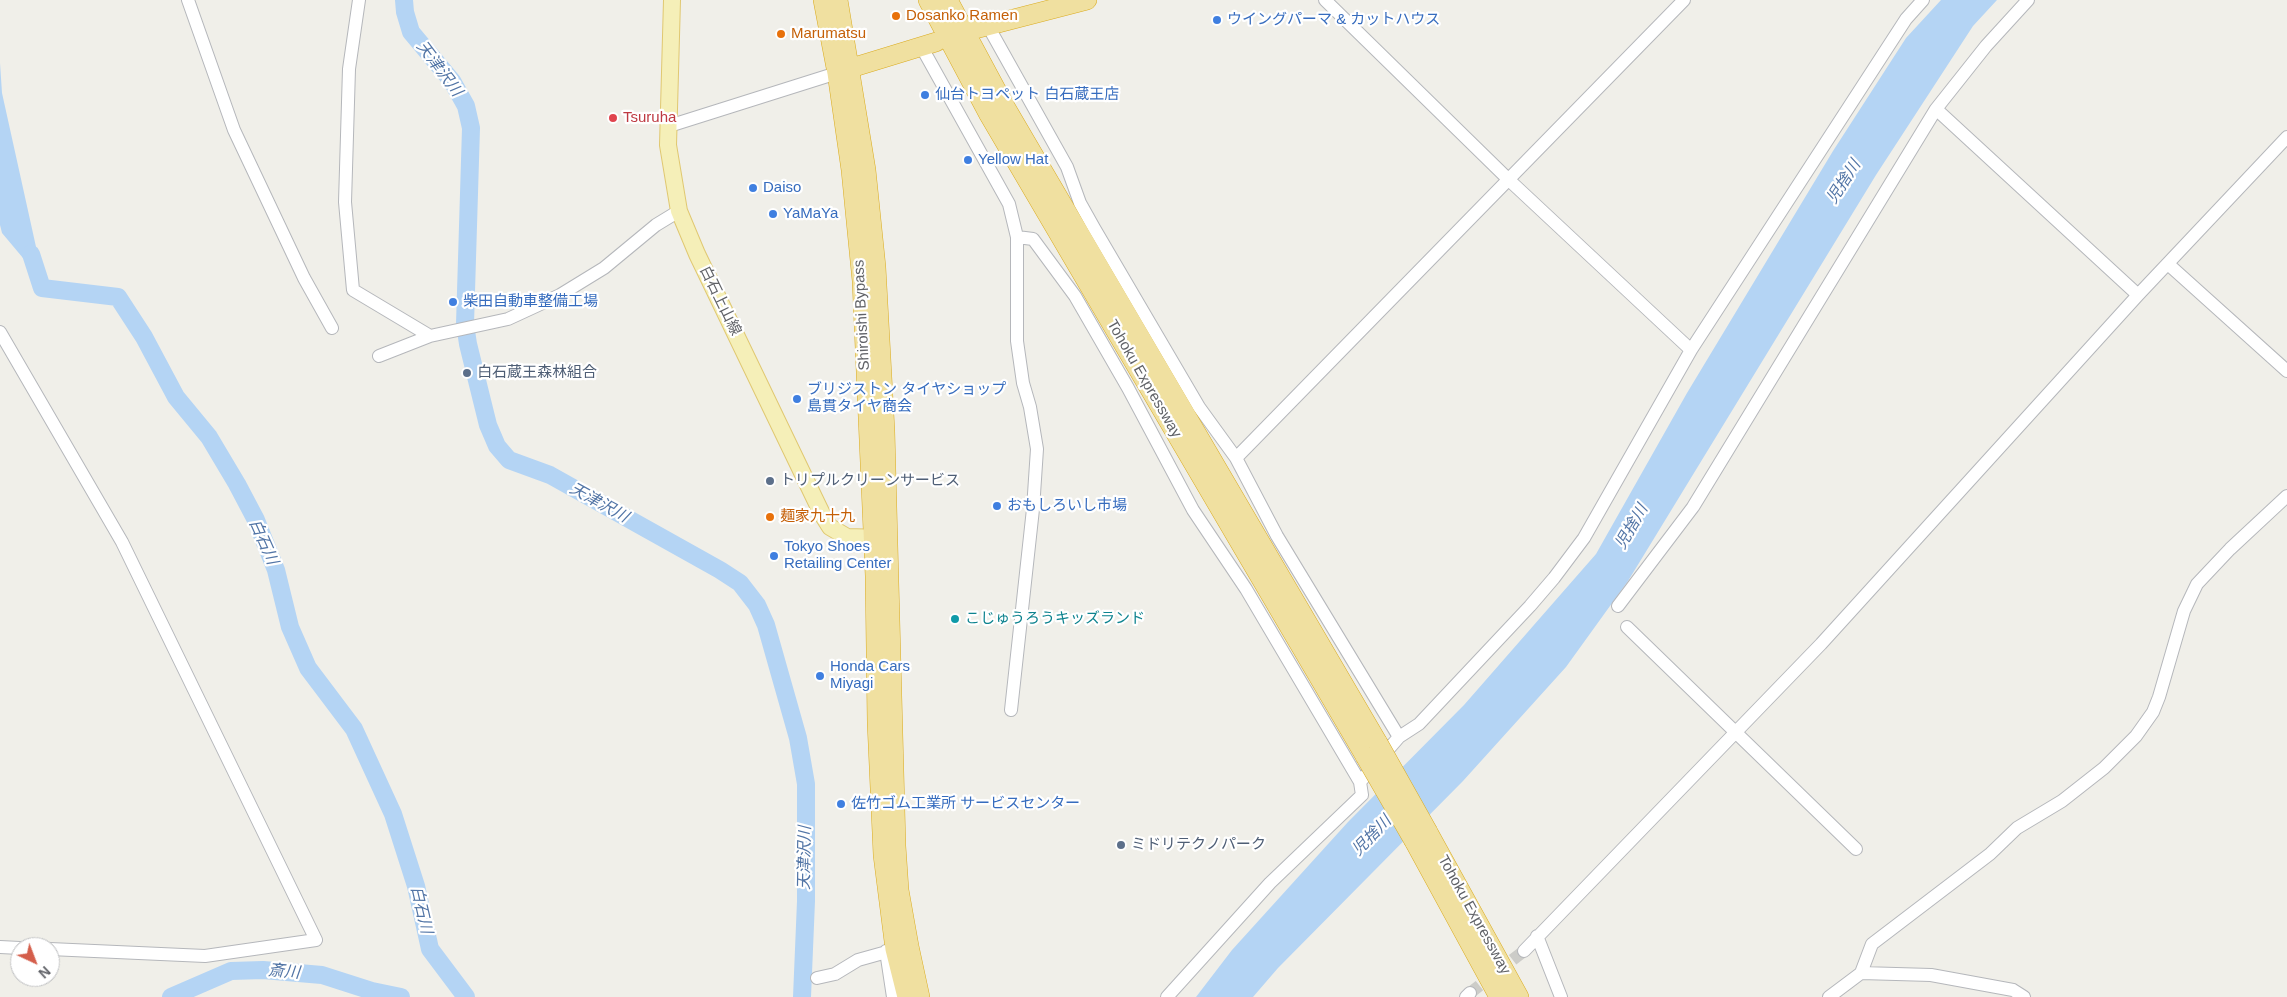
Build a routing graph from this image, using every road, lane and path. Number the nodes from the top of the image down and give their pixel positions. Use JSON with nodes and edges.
{"nodes":[{"id":1,"x":188,"y":0,"type":"edge"},
{"id":2,"x":359,"y":0,"type":"edge"},
{"id":3,"x":672,"y":0,"type":"edge"},
{"id":4,"x":823,"y":0,"type":"edge"},
{"id":5,"x":838,"y":0,"type":"edge"},
{"id":6,"x":928,"y":0,"type":"edge"},
{"id":7,"x":948,"y":0,"type":"edge"},
{"id":8,"x":1087,"y":0,"type":"edge"},
{"id":9,"x":1325,"y":0,"type":"edge"},
{"id":10,"x":1684,"y":0,"type":"edge"},
{"id":11,"x":1923,"y":0,"type":"edge"},
{"id":12,"x":2028,"y":0,"type":"edge"},
{"id":13,"x":982,"y":28,"type":"joint"},
{"id":14,"x":929,"y":44,"type":"joint"},
{"id":15,"x":843,"y":71,"type":"junction"},
{"id":16,"x":1936,"y":109,"type":"junction"},
{"id":17,"x":669,"y":126,"type":"junction"},
{"id":18,"x":2287,"y":137,"type":"edge"},
{"id":19,"x":1509,"y":180,"type":"junction"},
{"id":20,"x":679,"y":211,"type":"junction"},
{"id":21,"x":1017,"y":237,"type":"junction"},
{"id":22,"x":2168,"y":264,"type":"junction"},
{"id":23,"x":2138,"y":295,"type":"junction"},
{"id":24,"x":332,"y":328,"type":"dead end"},
{"id":25,"x":0,"y":332,"type":"edge"},
{"id":26,"x":430,"y":336,"type":"junction"},
{"id":27,"x":1691,"y":350,"type":"junction"},
{"id":28,"x":379,"y":356,"type":"dead end"},
{"id":29,"x":2287,"y":371,"type":"edge"},
{"id":30,"x":1236,"y":458,"type":"junction"},
{"id":31,"x":2287,"y":496,"type":"edge"},
{"id":32,"x":880,"y":538,"type":"junction"},
{"id":33,"x":1618,"y":606,"type":"dead end"},
{"id":34,"x":1627,"y":627,"type":"dead end"},
{"id":35,"x":1011,"y":710,"type":"dead end"},
{"id":36,"x":1736,"y":732,"type":"junction"},
{"id":37,"x":1400,"y":737,"type":"junction"},
{"id":38,"x":1371,"y":750,"type":"junction"},
{"id":39,"x":1360,"y":782,"type":"junction"},
{"id":40,"x":1421,"y":836,"type":"junction"},
{"id":41,"x":1856,"y":849,"type":"dead end"},
{"id":42,"x":1537,"y":936,"type":"junction"},
{"id":43,"x":60,"y":949,"type":"edge"},
{"id":44,"x":897,"y":949,"type":"junction"},
{"id":45,"x":1524,"y":951,"type":"tunnel mouth"},
{"id":46,"x":1860,"y":973,"type":"junction"},
{"id":47,"x":817,"y":978,"type":"dead end"},
{"id":48,"x":893,"y":997,"type":"edge"},
{"id":49,"x":907,"y":997,"type":"edge"},
{"id":50,"x":920,"y":997,"type":"edge"},
{"id":51,"x":1167,"y":997,"type":"edge"},
{"id":52,"x":1499,"y":997,"type":"edge"},
{"id":53,"x":1519,"y":997,"type":"edge"},
{"id":54,"x":1561,"y":997,"type":"edge"},
{"id":55,"x":1829,"y":997,"type":"edge"},
{"id":56,"x":2024,"y":997,"type":"edge"}],
"edges":[{"from":1,"to":24,"type":"street"},
{"from":2,"to":26,"type":"street"},
{"from":3,"to":17,"type":"main road","name":"白石上山線"},
{"from":4,"to":15,"type":"highway","name":"Shiroishi Bypass"},
{"from":5,"to":15,"type":"highway","name":"Shiroishi Bypass"},
{"from":6,"to":38,"type":"highway","name":"Tohoku Expressway"},
{"from":7,"to":38,"type":"highway","name":"Tohoku Expressway"},
{"from":8,"to":13,"type":"highway"},
{"from":9,"to":19,"type":"street"},
{"from":10,"to":19,"type":"street"},
{"from":11,"to":27,"type":"street"},
{"from":12,"to":16,"type":"street"},
{"from":13,"to":30,"type":"street"},
{"from":14,"to":15,"type":"highway"},
{"from":14,"to":21,"type":"street"},
{"from":15,"to":17,"type":"street"},
{"from":15,"to":32,"type":"highway","name":"Shiroishi Bypass"},
{"from":16,"to":23,"type":"street"},
{"from":16,"to":33,"type":"street"},
{"from":17,"to":20,"type":"main road","name":"白石上山線"},
{"from":18,"to":22,"type":"street"},
{"from":19,"to":27,"type":"street"},
{"from":19,"to":30,"type":"street"},
{"from":20,"to":26,"type":"street"},
{"from":20,"to":32,"type":"main road","name":"白石上山線"},
{"from":21,"to":35,"type":"street"},
{"from":21,"to":39,"type":"street"},
{"from":22,"to":23,"type":"street"},
{"from":22,"to":29,"type":"street"},
{"from":23,"to":36,"type":"street"},
{"from":25,"to":43,"type":"street"},
{"from":26,"to":28,"type":"street"},
{"from":27,"to":37,"type":"street"},
{"from":30,"to":37,"type":"street"},
{"from":31,"to":46,"type":"street"},
{"from":32,"to":44,"type":"highway","name":"Shiroishi Bypass"},
{"from":34,"to":36,"type":"street"},
{"from":36,"to":41,"type":"street"},
{"from":36,"to":42,"type":"street"},
{"from":37,"to":39,"type":"street"},
{"from":38,"to":40,"type":"highway","bridge":true},
{"from":39,"to":51,"type":"street"},
{"from":40,"to":52,"type":"highway","name":"Tohoku Expressway"},
{"from":40,"to":53,"type":"highway","name":"Tohoku Expressway"},
{"from":42,"to":45,"type":"street"},
{"from":42,"to":54,"type":"street"},
{"from":44,"to":47,"type":"street"},
{"from":44,"to":48,"type":"street"},
{"from":44,"to":49,"type":"highway"},
{"from":44,"to":50,"type":"highway"},
{"from":46,"to":55,"type":"street"},
{"from":46,"to":56,"type":"street"}]}
